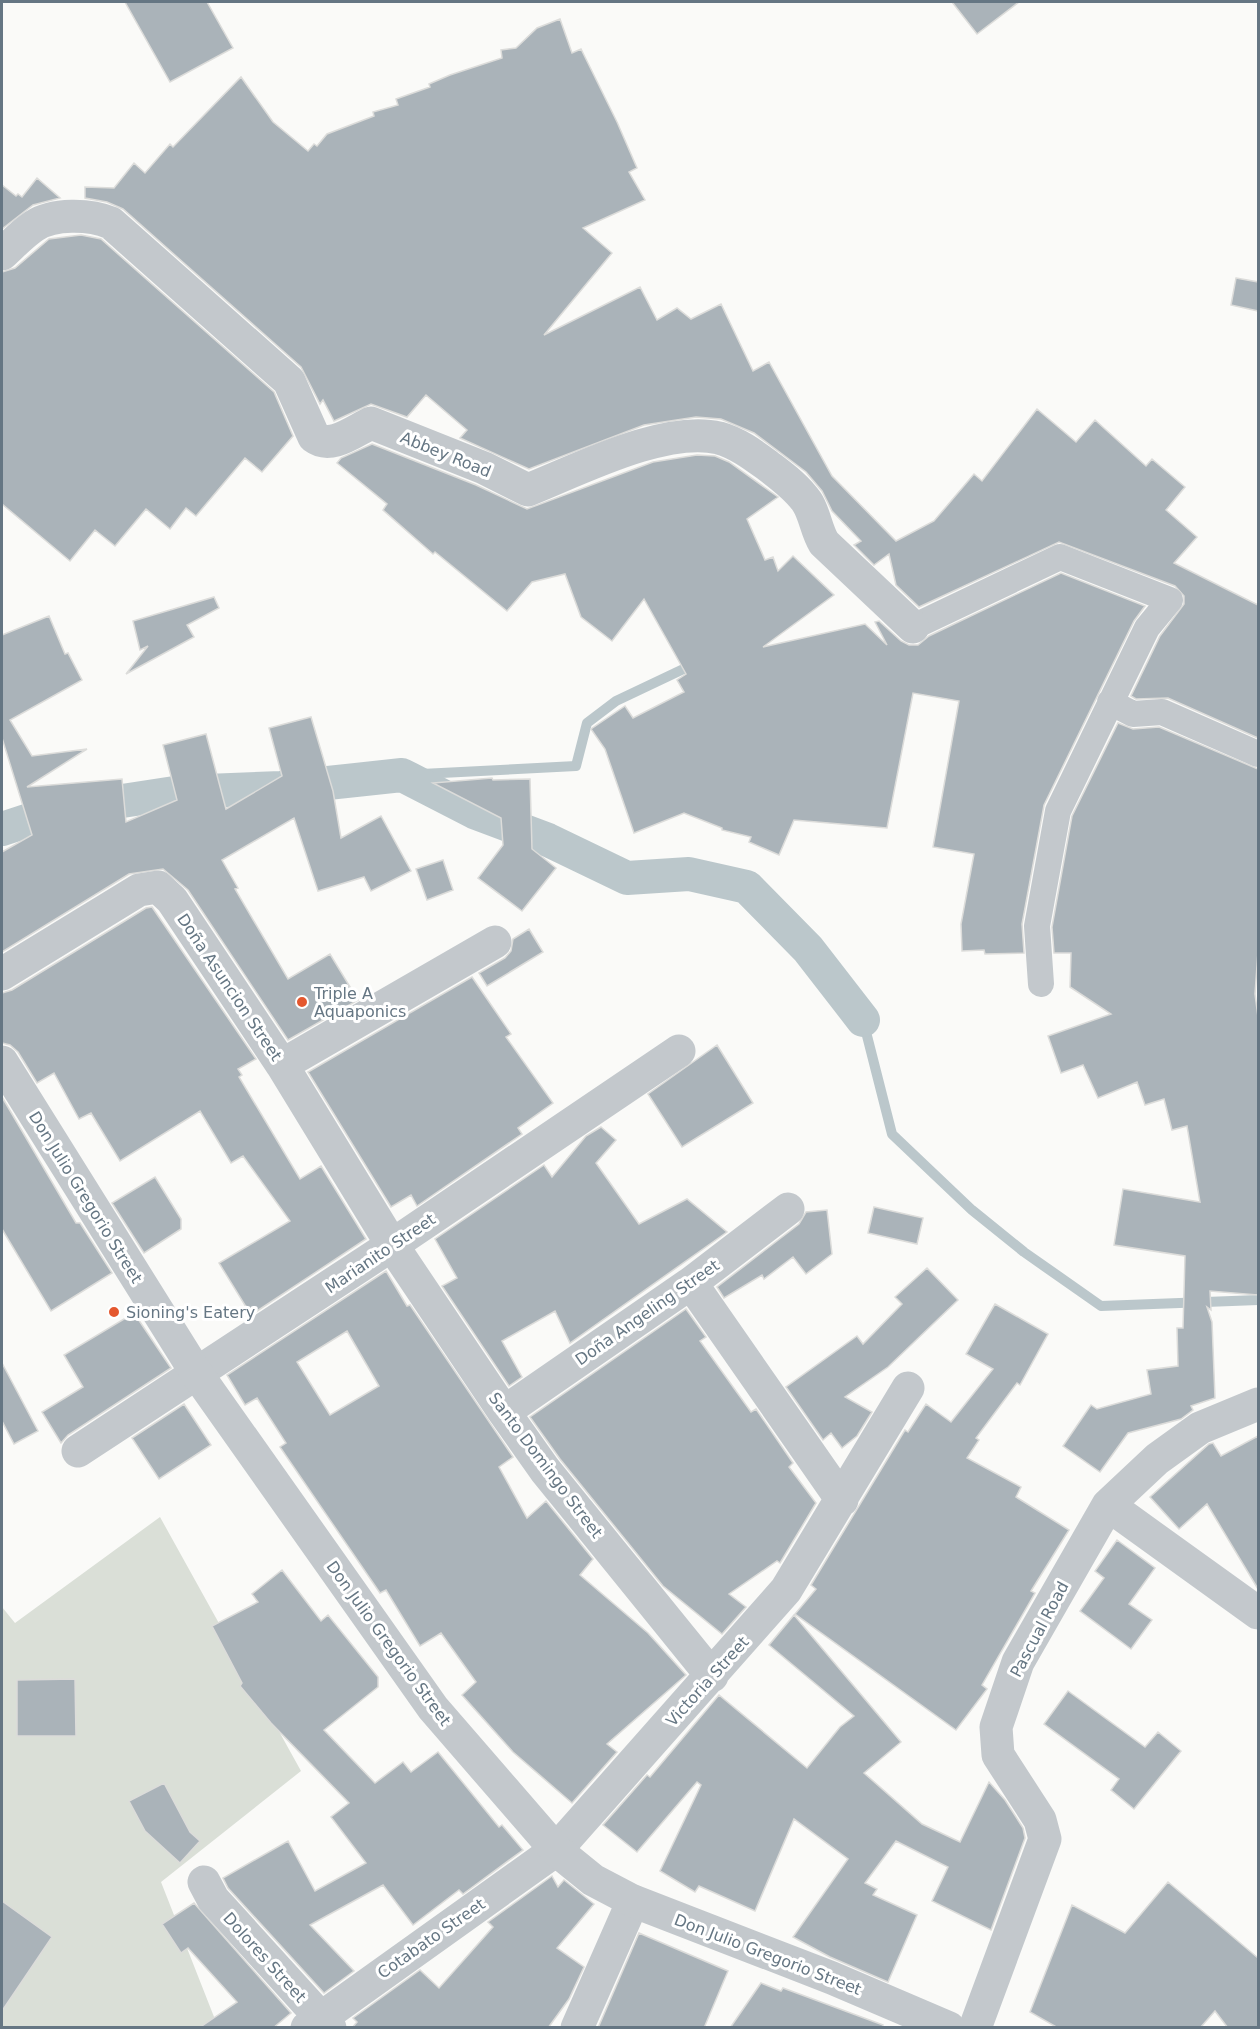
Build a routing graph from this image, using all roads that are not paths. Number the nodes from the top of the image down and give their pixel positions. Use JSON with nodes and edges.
{"nodes":[{"id":1,"x":2,"y":254,"type":"edge"},
{"id":2,"x":913,"y":627,"type":"joint"},
{"id":3,"x":1110,"y":702,"type":"junction"},
{"id":4,"x":1258,"y":754,"type":"edge"},
{"id":5,"x":495,"y":942,"type":"dead end"},
{"id":6,"x":2,"y":974,"type":"edge"},
{"id":7,"x":1041,"y":984,"type":"dead end"},
{"id":8,"x":679,"y":1051,"type":"dead end"},
{"id":9,"x":2,"y":1062,"type":"edge"},
{"id":10,"x":282,"y":1065,"type":"junction"},
{"id":11,"x":788,"y":1209,"type":"dead end"},
{"id":12,"x":392,"y":1245,"type":"junction"},
{"id":13,"x":691,"y":1283,"type":"junction"},
{"id":14,"x":197,"y":1374,"type":"junction"},
{"id":15,"x":908,"y":1388,"type":"dead end"},
{"id":16,"x":1258,"y":1404,"type":"edge"},
{"id":17,"x":504,"y":1413,"type":"junction"},
{"id":18,"x":78,"y":1450,"type":"dead end"},
{"id":19,"x":842,"y":1500,"type":"junction"},
{"id":20,"x":1108,"y":1506,"type":"junction"},
{"id":21,"x":1258,"y":1612,"type":"edge"},
{"id":22,"x":712,"y":1676,"type":"junction"},
{"id":23,"x":556,"y":1850,"type":"junction"},
{"id":24,"x":204,"y":1882,"type":"dead end"},
{"id":25,"x":633,"y":1901,"type":"junction"},
{"id":26,"x":319,"y":2024,"type":"edge"},
{"id":27,"x":577,"y":2028,"type":"edge"},
{"id":28,"x":949,"y":2028,"type":"edge"},
{"id":29,"x":975,"y":2028,"type":"edge"}],
"edges":[{"from":1,"to":2,"type":"street","name":"Abbey Road"},
{"from":2,"to":3,"type":"street"},
{"from":3,"to":4,"type":"street"},
{"from":3,"to":7,"type":"street"},
{"from":5,"to":10,"type":"street"},
{"from":6,"to":10,"type":"street","name":"Doña Asuncion Street"},
{"from":8,"to":12,"type":"street","name":"Marianito Street"},
{"from":9,"to":14,"type":"street","name":"Don Julio Gregorio Street"},
{"from":10,"to":12,"type":"street","name":"Doña Asuncion Street"},
{"from":11,"to":13,"type":"street","name":"Doña Angeling Street"},
{"from":12,"to":14,"type":"street","name":"Marianito Street"},
{"from":12,"to":17,"type":"street","name":"Santo Domingo Street"},
{"from":13,"to":17,"type":"street","name":"Doña Angeling Street"},
{"from":13,"to":19,"type":"street"},
{"from":14,"to":18,"type":"street","name":"Marianito Street"},
{"from":14,"to":23,"type":"street","name":"Don Julio Gregorio Street"},
{"from":15,"to":19,"type":"street","name":"Victoria Street"},
{"from":16,"to":20,"type":"street","name":"Pascual Road"},
{"from":17,"to":22,"type":"street","name":"Santo Domingo Street"},
{"from":19,"to":22,"type":"street","name":"Victoria Street"},
{"from":20,"to":21,"type":"street"},
{"from":20,"to":29,"type":"street","name":"Pascual Road"},
{"from":22,"to":23,"type":"street","name":"Victoria Street"},
{"from":23,"to":25,"type":"street","name":"Don Julio Gregorio Street"},
{"from":23,"to":26,"type":"street","name":"Cotabato Street"},
{"from":24,"to":26,"type":"street","name":"Dolores Street"},
{"from":25,"to":27,"type":"street"},
{"from":25,"to":28,"type":"street","name":"Don Julio Gregorio Street"}]}
